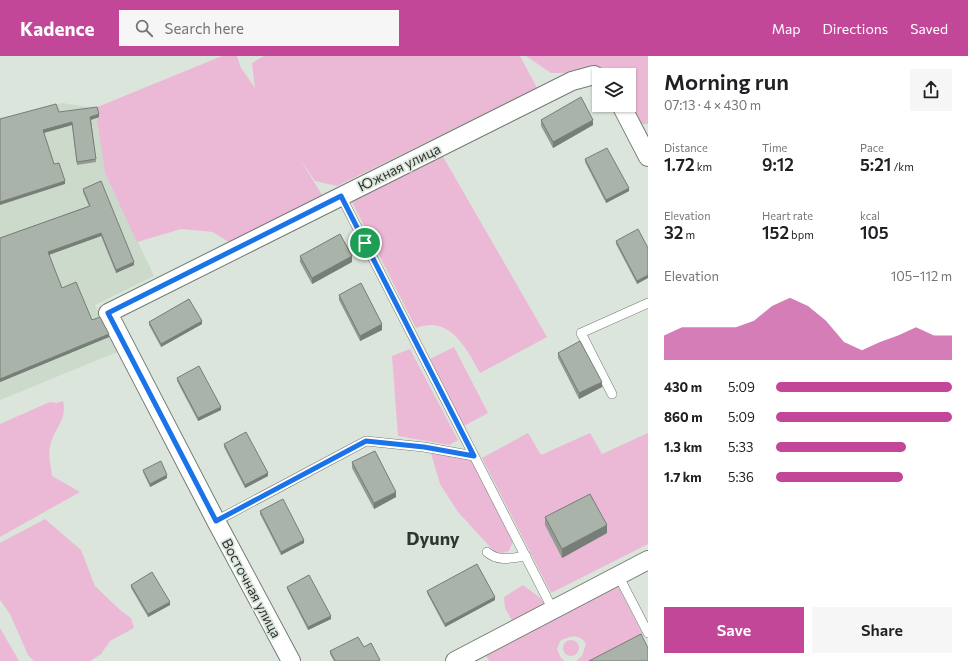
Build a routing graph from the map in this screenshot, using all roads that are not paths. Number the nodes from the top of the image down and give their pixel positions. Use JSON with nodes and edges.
{"nodes":[{"id":1,"x":592,"y":77,"type":"edge"},
{"id":2,"x":626,"y":112,"type":"edge"},
{"id":3,"x":648,"y":157,"type":"edge"},
{"id":4,"x":341,"y":196,"type":"junction"},
{"id":5,"x":648,"y":303,"type":"edge"},
{"id":6,"x":114,"y":323,"type":"joint"},
{"id":7,"x":612,"y":394,"type":"dead end"},
{"id":8,"x":474,"y":456,"type":"junction"},
{"id":9,"x":216,"y":521,"type":"junction"},
{"id":10,"x":487,"y":552,"type":"dead end"},
{"id":11,"x":526,"y":556,"type":"junction"},
{"id":12,"x":648,"y":560,"type":"edge"},
{"id":13,"x":618,"y":575,"type":"junction"},
{"id":14,"x":553,"y":610,"type":"junction"},
{"id":15,"x":648,"y":633,"type":"edge"},
{"id":16,"x":291,"y":661,"type":"edge"},
{"id":17,"x":455,"y":661,"type":"edge"}],
"edges":[{"from":1,"to":4,"type":"street","name":"Южная улица"},
{"from":2,"to":3,"type":"street"},
{"from":4,"to":6,"type":"street","name":"Южная улица"},
{"from":4,"to":8,"type":"lane"},
{"from":5,"to":7,"type":"lane"},
{"from":6,"to":9,"type":"street","name":"Восточная улица"},
{"from":8,"to":9,"type":"lane"},
{"from":8,"to":11,"type":"lane"},
{"from":9,"to":16,"type":"street","name":"Восточная улица"},
{"from":10,"to":11,"type":"lane"},
{"from":11,"to":14,"type":"lane"},
{"from":12,"to":13,"type":"street"},
{"from":13,"to":14,"type":"street"},
{"from":13,"to":15,"type":"lane"},
{"from":14,"to":17,"type":"street"}]}
